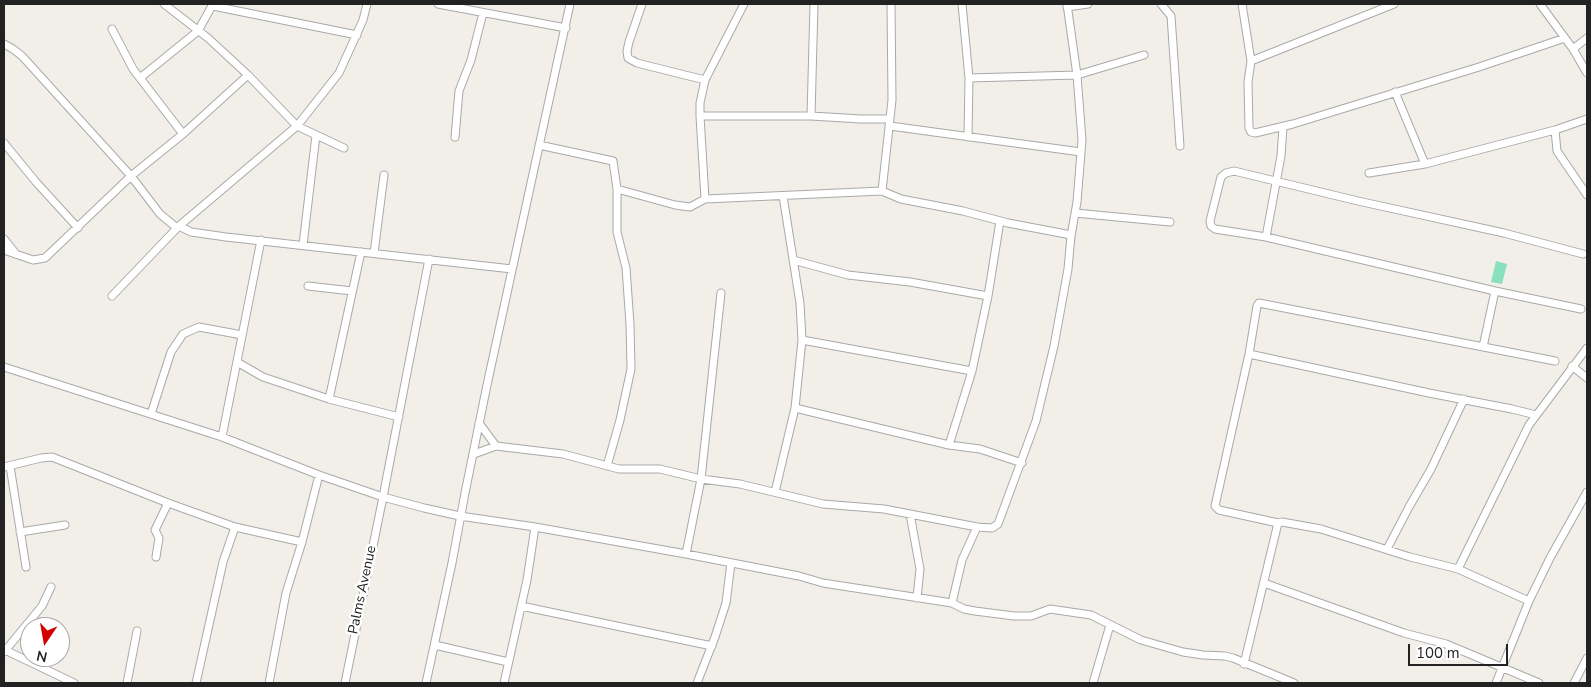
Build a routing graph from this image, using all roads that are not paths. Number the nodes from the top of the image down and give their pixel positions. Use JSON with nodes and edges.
{"nodes":[{"id":1,"x":164,"y":4,"type":"edge"},
{"id":2,"x":367,"y":4,"type":"edge"},
{"id":3,"x":438,"y":4,"type":"edge"},
{"id":4,"x":477,"y":4,"type":"edge"},
{"id":5,"x":570,"y":4,"type":"edge"},
{"id":6,"x":642,"y":4,"type":"edge"},
{"id":7,"x":744,"y":4,"type":"edge"},
{"id":8,"x":814,"y":4,"type":"edge"},
{"id":9,"x":891,"y":4,"type":"edge"},
{"id":10,"x":962,"y":4,"type":"edge"},
{"id":11,"x":1088,"y":4,"type":"edge"},
{"id":12,"x":1161,"y":4,"type":"edge"},
{"id":13,"x":1242,"y":4,"type":"edge"},
{"id":14,"x":1394,"y":4,"type":"edge"},
{"id":15,"x":1540,"y":4,"type":"edge"},
{"id":16,"x":213,"y":5,"type":"edge"},
{"id":17,"x":1067,"y":5,"type":"edge"},
{"id":18,"x":479,"y":12,"type":"junction"},
{"id":19,"x":566,"y":28,"type":"junction"},
{"id":20,"x":112,"y":29,"type":"dead end"},
{"id":21,"x":198,"y":32,"type":"junction"},
{"id":22,"x":357,"y":35,"type":"junction"},
{"id":23,"x":1565,"y":38,"type":"junction"},
{"id":24,"x":1587,"y":38,"type":"edge"},
{"id":25,"x":5,"y":47,"type":"edge"},
{"id":26,"x":1573,"y":49,"type":"junction"},
{"id":27,"x":1144,"y":55,"type":"dead end"},
{"id":28,"x":1251,"y":61,"type":"junction"},
{"id":29,"x":1587,"y":73,"type":"edge"},
{"id":30,"x":1077,"y":74,"type":"junction"},
{"id":31,"x":248,"y":75,"type":"junction"},
{"id":32,"x":140,"y":78,"type":"junction"},
{"id":33,"x":969,"y":78,"type":"junction"},
{"id":34,"x":705,"y":80,"type":"junction"},
{"id":35,"x":1395,"y":92,"type":"junction"},
{"id":36,"x":700,"y":116,"type":"junction"},
{"id":37,"x":811,"y":116,"type":"junction"},
{"id":38,"x":1587,"y":119,"type":"edge"},
{"id":39,"x":890,"y":122,"type":"junction"},
{"id":40,"x":297,"y":126,"type":"junction"},
{"id":41,"x":1283,"y":127,"type":"junction"},
{"id":42,"x":1554,"y":130,"type":"junction"},
{"id":43,"x":183,"y":134,"type":"junction"},
{"id":44,"x":316,"y":136,"type":"junction"},
{"id":45,"x":455,"y":137,"type":"dead end"},
{"id":46,"x":968,"y":137,"type":"junction"},
{"id":47,"x":4,"y":143,"type":"edge"},
{"id":48,"x":539,"y":145,"type":"junction"},
{"id":49,"x":1180,"y":146,"type":"dead end"},
{"id":50,"x":344,"y":148,"type":"dead end"},
{"id":51,"x":1081,"y":152,"type":"junction"},
{"id":52,"x":1426,"y":164,"type":"junction"},
{"id":53,"x":1370,"y":173,"type":"dead end"},
{"id":54,"x":384,"y":175,"type":"dead end"},
{"id":55,"x":131,"y":176,"type":"junction"},
{"id":56,"x":1276,"y":182,"type":"junction"},
{"id":57,"x":617,"y":189,"type":"junction"},
{"id":58,"x":882,"y":191,"type":"junction"},
{"id":59,"x":1587,"y":195,"type":"edge"},
{"id":60,"x":782,"y":196,"type":"junction"},
{"id":61,"x":705,"y":198,"type":"junction"},
{"id":62,"x":1075,"y":213,"type":"junction"},
{"id":63,"x":1000,"y":221,"type":"junction"},
{"id":64,"x":1170,"y":222,"type":"dead end"},
{"id":65,"x":179,"y":226,"type":"junction"},
{"id":66,"x":78,"y":228,"type":"junction"},
{"id":67,"x":1071,"y":236,"type":"junction"},
{"id":68,"x":1266,"y":237,"type":"junction"},
{"id":69,"x":4,"y":239,"type":"edge"},
{"id":70,"x":261,"y":240,"type":"junction"},
{"id":71,"x":303,"y":245,"type":"junction"},
{"id":72,"x":4,"y":250,"type":"edge"},
{"id":73,"x":361,"y":252,"type":"junction"},
{"id":74,"x":374,"y":253,"type":"junction"},
{"id":75,"x":1583,"y":254,"type":"dead end"},
{"id":76,"x":17,"y":255,"type":"junction"},
{"id":77,"x":429,"y":259,"type":"junction"},
{"id":78,"x":793,"y":260,"type":"junction"},
{"id":79,"x":512,"y":269,"type":"junction"},
{"id":80,"x":308,"y":286,"type":"dead end"},
{"id":81,"x":352,"y":291,"type":"junction"},
{"id":82,"x":1495,"y":291,"type":"junction"},
{"id":83,"x":721,"y":292,"type":"dead end"},
{"id":84,"x":112,"y":296,"type":"dead end"},
{"id":85,"x":988,"y":296,"type":"junction"},
{"id":86,"x":1581,"y":309,"type":"dead end"},
{"id":87,"x":242,"y":335,"type":"junction"},
{"id":88,"x":802,"y":340,"type":"junction"},
{"id":89,"x":1483,"y":347,"type":"junction"},
{"id":90,"x":1587,"y":348,"type":"edge"},
{"id":91,"x":1249,"y":354,"type":"junction"},
{"id":92,"x":1555,"y":361,"type":"dead end"},
{"id":93,"x":237,"y":362,"type":"junction"},
{"id":94,"x":1572,"y":366,"type":"junction"},
{"id":95,"x":4,"y":367,"type":"edge"},
{"id":96,"x":972,"y":371,"type":"junction"},
{"id":97,"x":1587,"y":378,"type":"edge"},
{"id":98,"x":328,"y":399,"type":"junction"},
{"id":99,"x":1464,"y":399,"type":"junction"},
{"id":100,"x":795,"y":408,"type":"junction"},
{"id":101,"x":151,"y":414,"type":"junction"},
{"id":102,"x":1536,"y":415,"type":"junction"},
{"id":103,"x":399,"y":417,"type":"junction"},
{"id":104,"x":479,"y":423,"type":"junction"},
{"id":105,"x":222,"y":437,"type":"junction"},
{"id":106,"x":949,"y":445,"type":"junction"},
{"id":107,"x":496,"y":446,"type":"junction"},
{"id":108,"x":474,"y":454,"type":"junction"},
{"id":109,"x":1022,"y":463,"type":"junction"},
{"id":110,"x":607,"y":466,"type":"junction"},
{"id":111,"x":7,"y":467,"type":"edge"},
{"id":112,"x":319,"y":475,"type":"junction"},
{"id":113,"x":701,"y":480,"type":"junction"},
{"id":114,"x":776,"y":492,"type":"junction"},
{"id":115,"x":1587,"y":492,"type":"edge"},
{"id":116,"x":383,"y":497,"type":"junction"},
{"id":117,"x":168,"y":503,"type":"junction"},
{"id":118,"x":910,"y":514,"type":"junction"},
{"id":119,"x":460,"y":516,"type":"junction"},
{"id":120,"x":1278,"y":524,"type":"junction"},
{"id":121,"x":64,"y":525,"type":"dead end"},
{"id":122,"x":977,"y":526,"type":"junction"},
{"id":123,"x":235,"y":527,"type":"junction"},
{"id":124,"x":535,"y":527,"type":"junction"},
{"id":125,"x":20,"y":532,"type":"junction"},
{"id":126,"x":302,"y":542,"type":"junction"},
{"id":127,"x":1387,"y":549,"type":"junction"},
{"id":128,"x":686,"y":554,"type":"junction"},
{"id":129,"x":156,"y":557,"type":"dead end"},
{"id":130,"x":731,"y":563,"type":"junction"},
{"id":131,"x":26,"y":567,"type":"dead end"},
{"id":132,"x":1458,"y":569,"type":"junction"},
{"id":133,"x":1264,"y":583,"type":"junction"},
{"id":134,"x":51,"y":587,"type":"dead end"},
{"id":135,"x":917,"y":598,"type":"junction"},
{"id":136,"x":1529,"y":601,"type":"junction"},
{"id":137,"x":952,"y":603,"type":"junction"},
{"id":138,"x":521,"y":606,"type":"junction"},
{"id":139,"x":1110,"y":625,"type":"junction"},
{"id":140,"x":138,"y":631,"type":"dead end"},
{"id":141,"x":435,"y":645,"type":"junction"},
{"id":142,"x":712,"y":646,"type":"junction"},
{"id":143,"x":5,"y":651,"type":"edge"},
{"id":144,"x":1587,"y":658,"type":"edge"},
{"id":145,"x":508,"y":662,"type":"junction"},
{"id":146,"x":1244,"y":664,"type":"junction"},
{"id":147,"x":1501,"y":667,"type":"junction"},
{"id":148,"x":63,"y":681,"type":"edge"},
{"id":149,"x":74,"y":683,"type":"edge"},
{"id":150,"x":127,"y":683,"type":"edge"},
{"id":151,"x":196,"y":683,"type":"edge"},
{"id":152,"x":269,"y":683,"type":"edge"},
{"id":153,"x":345,"y":683,"type":"edge"},
{"id":154,"x":426,"y":683,"type":"edge"},
{"id":155,"x":504,"y":683,"type":"edge"},
{"id":156,"x":697,"y":683,"type":"edge"},
{"id":157,"x":1093,"y":683,"type":"edge"},
{"id":158,"x":1294,"y":683,"type":"edge"},
{"id":159,"x":1496,"y":683,"type":"edge"},
{"id":160,"x":1539,"y":683,"type":"edge"},
{"id":161,"x":1574,"y":683,"type":"edge"}],
"edges":[{"from":1,"to":21,"type":"street"},
{"from":2,"to":22,"type":"street"},
{"from":3,"to":18,"type":"street"},
{"from":4,"to":18,"type":"street"},
{"from":5,"to":19,"type":"street"},
{"from":6,"to":34,"type":"street"},
{"from":7,"to":34,"type":"street"},
{"from":8,"to":37,"type":"street"},
{"from":9,"to":39,"type":"street"},
{"from":10,"to":33,"type":"street"},
{"from":11,"to":17,"type":"street"},
{"from":12,"to":49,"type":"street"},
{"from":13,"to":28,"type":"street"},
{"from":14,"to":28,"type":"street"},
{"from":15,"to":23,"type":"street"},
{"from":16,"to":21,"type":"street"},
{"from":16,"to":22,"type":"street"},
{"from":17,"to":30,"type":"street"},
{"from":18,"to":19,"type":"street"},
{"from":18,"to":45,"type":"street"},
{"from":19,"to":48,"type":"street"},
{"from":20,"to":32,"type":"street"},
{"from":21,"to":31,"type":"street"},
{"from":21,"to":32,"type":"street"},
{"from":22,"to":40,"type":"street"},
{"from":23,"to":26,"type":"street"},
{"from":23,"to":35,"type":"street"},
{"from":24,"to":26,"type":"street"},
{"from":25,"to":55,"type":"street"},
{"from":26,"to":29,"type":"street"},
{"from":27,"to":30,"type":"street"},
{"from":28,"to":41,"type":"street"},
{"from":30,"to":33,"type":"street"},
{"from":30,"to":51,"type":"street"},
{"from":31,"to":40,"type":"street"},
{"from":31,"to":43,"type":"street"},
{"from":32,"to":43,"type":"street"},
{"from":33,"to":46,"type":"street"},
{"from":34,"to":36,"type":"street"},
{"from":35,"to":41,"type":"street"},
{"from":35,"to":52,"type":"street"},
{"from":36,"to":37,"type":"street"},
{"from":36,"to":61,"type":"street"},
{"from":37,"to":39,"type":"street"},
{"from":38,"to":42,"type":"street"},
{"from":39,"to":46,"type":"street"},
{"from":39,"to":58,"type":"street"},
{"from":40,"to":44,"type":"street"},
{"from":40,"to":65,"type":"street"},
{"from":41,"to":56,"type":"street"},
{"from":42,"to":52,"type":"street"},
{"from":42,"to":59,"type":"street"},
{"from":43,"to":55,"type":"street"},
{"from":44,"to":50,"type":"street"},
{"from":44,"to":71,"type":"street"},
{"from":46,"to":51,"type":"street"},
{"from":47,"to":66,"type":"street"},
{"from":48,"to":57,"type":"street"},
{"from":48,"to":79,"type":"street"},
{"from":51,"to":62,"type":"street"},
{"from":52,"to":53,"type":"street"},
{"from":54,"to":74,"type":"street"},
{"from":55,"to":65,"type":"street"},
{"from":55,"to":66,"type":"street"},
{"from":56,"to":68,"type":"street"},
{"from":56,"to":68,"type":"street"},
{"from":56,"to":75,"type":"street"},
{"from":57,"to":61,"type":"street"},
{"from":57,"to":110,"type":"street"},
{"from":58,"to":60,"type":"street"},
{"from":58,"to":63,"type":"street"},
{"from":60,"to":61,"type":"street"},
{"from":60,"to":78,"type":"street"},
{"from":62,"to":64,"type":"street"},
{"from":62,"to":67,"type":"street"},
{"from":63,"to":67,"type":"street"},
{"from":63,"to":85,"type":"street"},
{"from":65,"to":70,"type":"street"},
{"from":65,"to":84,"type":"street"},
{"from":66,"to":76,"type":"street"},
{"from":67,"to":109,"type":"street"},
{"from":68,"to":82,"type":"street"},
{"from":69,"to":76,"type":"street"},
{"from":70,"to":71,"type":"street"},
{"from":70,"to":87,"type":"street"},
{"from":71,"to":73,"type":"street"},
{"from":72,"to":76,"type":"street"},
{"from":73,"to":74,"type":"street"},
{"from":73,"to":81,"type":"street"},
{"from":74,"to":77,"type":"street"},
{"from":77,"to":79,"type":"street"},
{"from":77,"to":103,"type":"street","name":"Palms Avenue"},
{"from":78,"to":85,"type":"street"},
{"from":78,"to":88,"type":"street"},
{"from":79,"to":104,"type":"street"},
{"from":80,"to":81,"type":"street"},
{"from":81,"to":98,"type":"street"},
{"from":82,"to":86,"type":"street"},
{"from":82,"to":89,"type":"street"},
{"from":83,"to":113,"type":"street"},
{"from":85,"to":96,"type":"street"},
{"from":87,"to":93,"type":"street"},
{"from":87,"to":101,"type":"street"},
{"from":88,"to":96,"type":"street"},
{"from":88,"to":100,"type":"street"},
{"from":89,"to":91,"type":"street"},
{"from":89,"to":92,"type":"street"},
{"from":90,"to":94,"type":"street"},
{"from":91,"to":99,"type":"street"},
{"from":91,"to":120,"type":"street"},
{"from":93,"to":98,"type":"street"},
{"from":93,"to":105,"type":"street"},
{"from":94,"to":97,"type":"street"},
{"from":94,"to":102,"type":"street"},
{"from":95,"to":101,"type":"street"},
{"from":96,"to":106,"type":"street"},
{"from":98,"to":103,"type":"street"},
{"from":99,"to":102,"type":"street"},
{"from":99,"to":127,"type":"street"},
{"from":100,"to":106,"type":"street"},
{"from":100,"to":114,"type":"street"},
{"from":101,"to":105,"type":"street"},
{"from":102,"to":132,"type":"street"},
{"from":103,"to":116,"type":"street","name":"Palms Avenue"},
{"from":104,"to":107,"type":"street"},
{"from":104,"to":108,"type":"street"},
{"from":105,"to":112,"type":"street"},
{"from":106,"to":109,"type":"street"},
{"from":107,"to":108,"type":"street"},
{"from":107,"to":110,"type":"street"},
{"from":108,"to":119,"type":"street"},
{"from":109,"to":122,"type":"street"},
{"from":110,"to":113,"type":"street"},
{"from":111,"to":117,"type":"street"},
{"from":111,"to":125,"type":"street"},
{"from":112,"to":116,"type":"street"},
{"from":112,"to":126,"type":"street"},
{"from":113,"to":114,"type":"street"},
{"from":113,"to":128,"type":"street"},
{"from":114,"to":118,"type":"street"},
{"from":115,"to":136,"type":"street"},
{"from":116,"to":119,"type":"street"},
{"from":116,"to":153,"type":"street","name":"Palms Avenue"},
{"from":117,"to":123,"type":"street"},
{"from":117,"to":129,"type":"street"},
{"from":118,"to":122,"type":"street"},
{"from":118,"to":135,"type":"street"},
{"from":119,"to":124,"type":"street"},
{"from":119,"to":141,"type":"street"},
{"from":120,"to":127,"type":"street"},
{"from":120,"to":133,"type":"street"},
{"from":121,"to":125,"type":"street"},
{"from":122,"to":137,"type":"street"},
{"from":123,"to":126,"type":"street"},
{"from":123,"to":151,"type":"street"},
{"from":124,"to":128,"type":"street"},
{"from":124,"to":138,"type":"street"},
{"from":125,"to":131,"type":"street"},
{"from":126,"to":152,"type":"street"},
{"from":127,"to":132,"type":"street"},
{"from":128,"to":130,"type":"street"},
{"from":130,"to":135,"type":"street"},
{"from":130,"to":142,"type":"street"},
{"from":132,"to":136,"type":"street"},
{"from":133,"to":146,"type":"street"},
{"from":133,"to":147,"type":"street"},
{"from":134,"to":143,"type":"street"},
{"from":135,"to":137,"type":"street"},
{"from":136,"to":147,"type":"street"},
{"from":137,"to":139,"type":"street"},
{"from":138,"to":142,"type":"street"},
{"from":138,"to":145,"type":"street"},
{"from":139,"to":146,"type":"street"},
{"from":139,"to":157,"type":"street"},
{"from":140,"to":150,"type":"street"},
{"from":141,"to":145,"type":"street"},
{"from":141,"to":154,"type":"street"},
{"from":142,"to":156,"type":"street"},
{"from":143,"to":148,"type":"street"},
{"from":144,"to":161,"type":"street"},
{"from":145,"to":155,"type":"street"},
{"from":146,"to":158,"type":"street"},
{"from":147,"to":159,"type":"street"},
{"from":147,"to":160,"type":"street"},
{"from":148,"to":149,"type":"street"}]}
